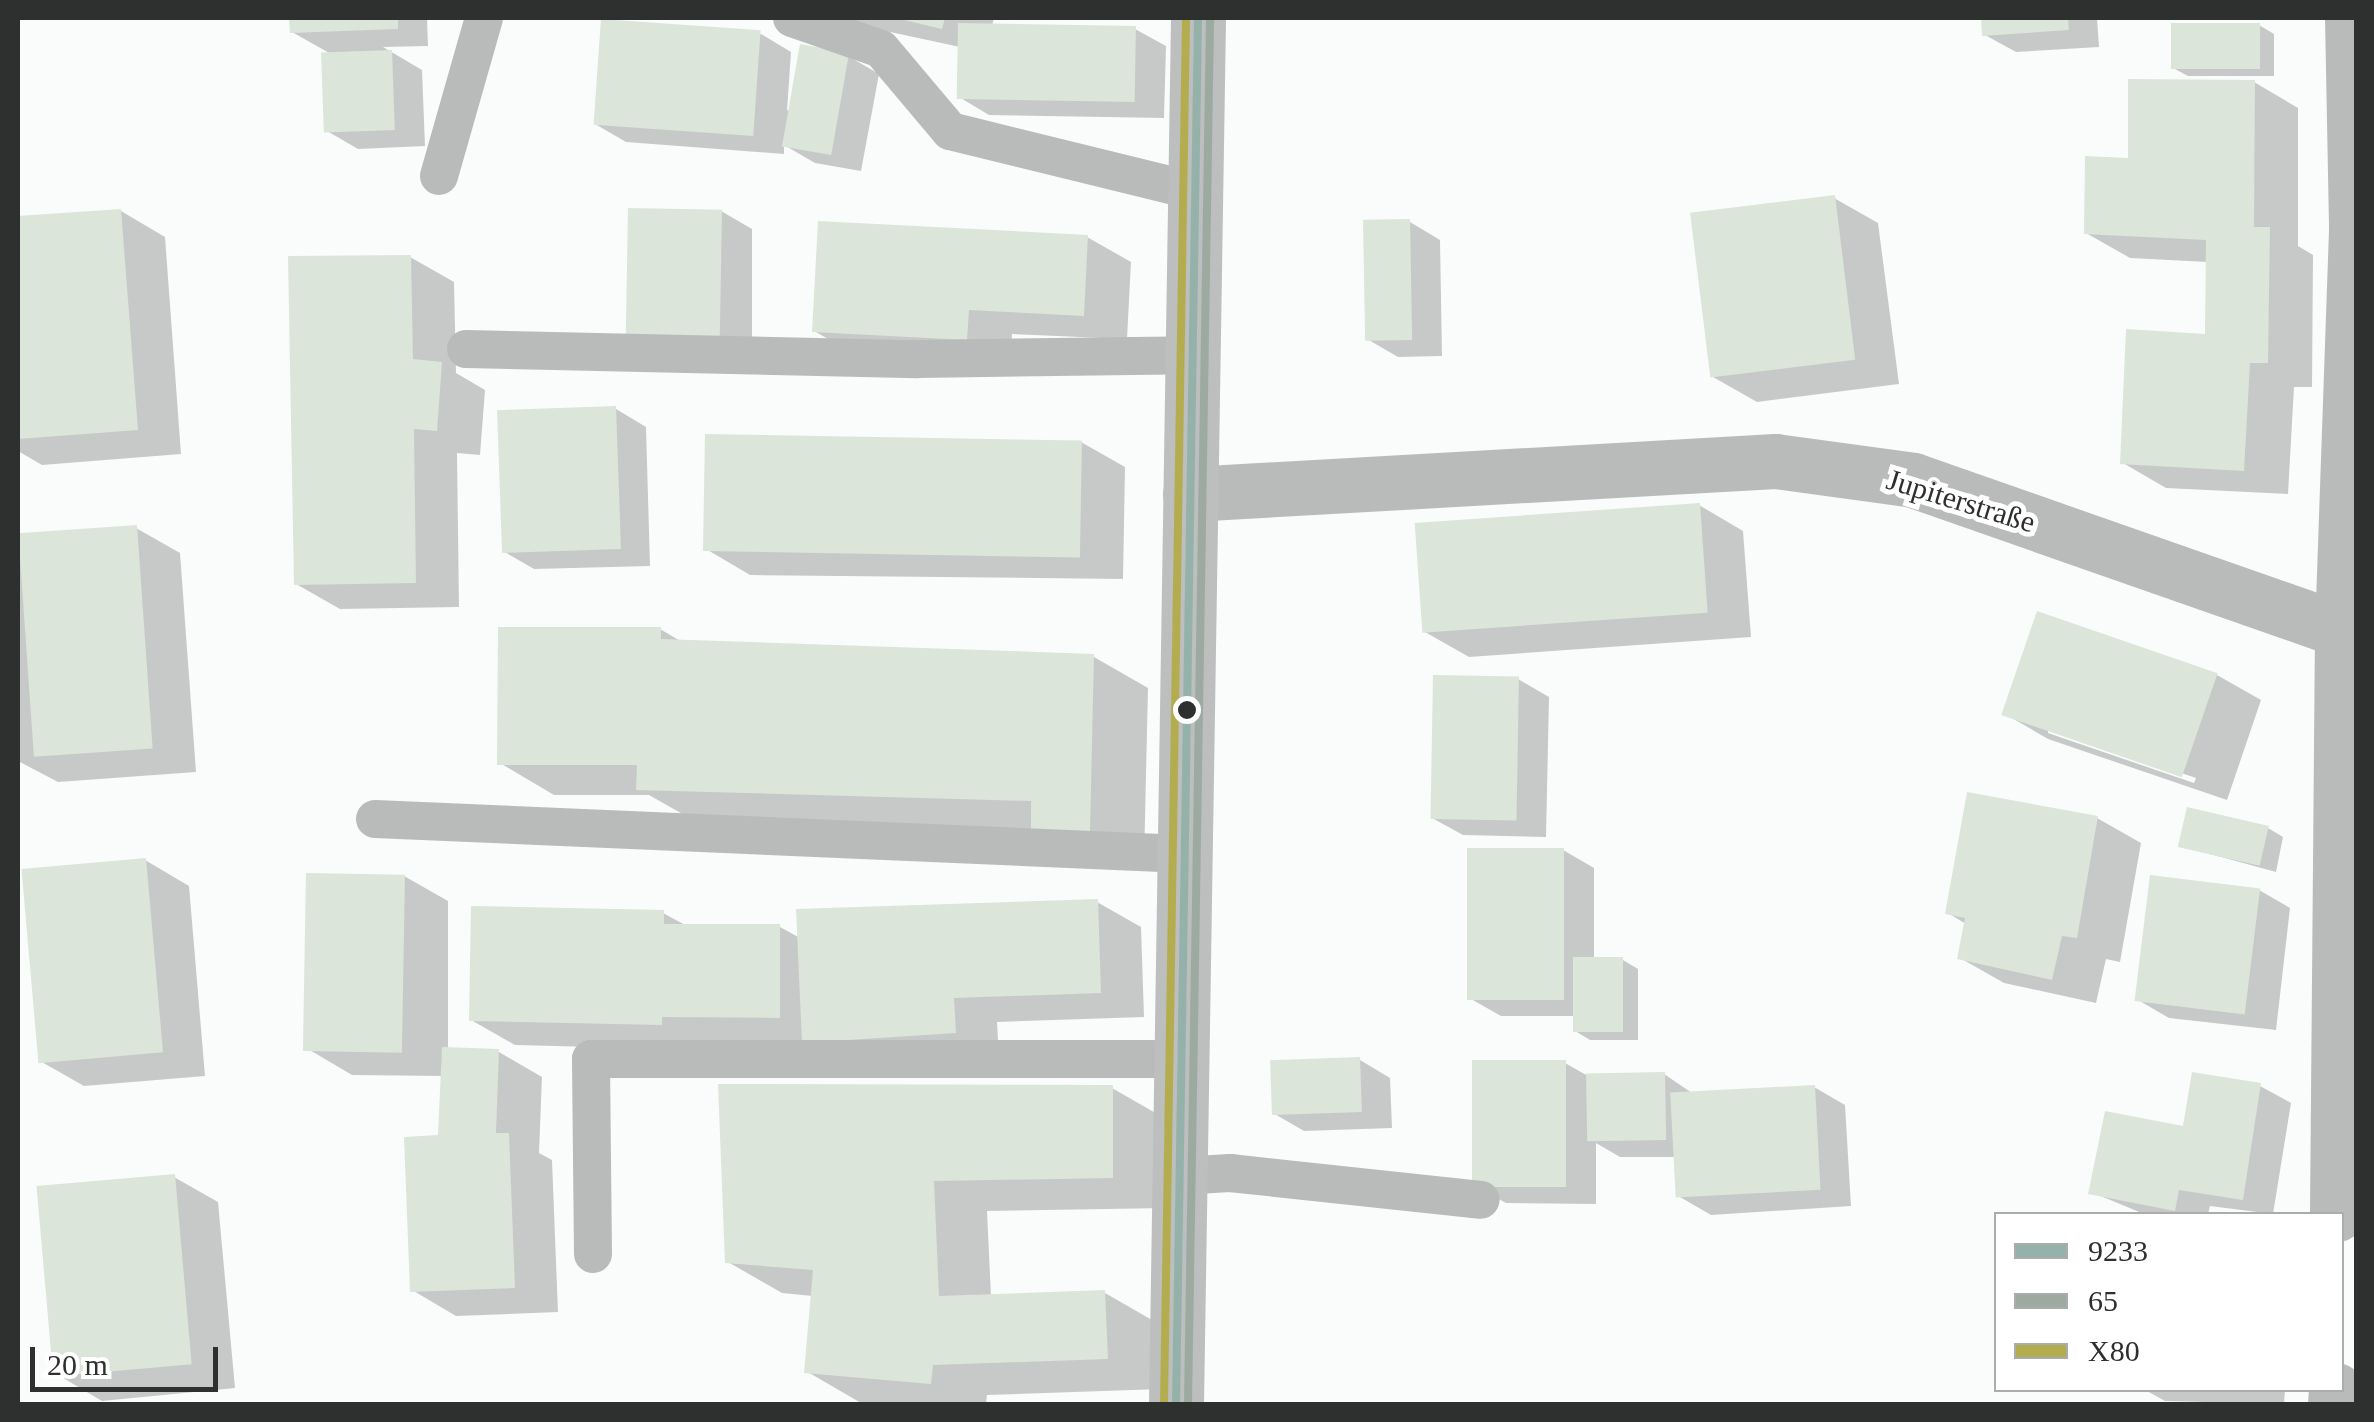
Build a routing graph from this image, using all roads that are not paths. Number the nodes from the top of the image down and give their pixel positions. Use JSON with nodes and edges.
{"nodes":[{"id":1,"x":484,"y":18,"type":"edge"},
{"id":2,"x":792,"y":18,"type":"edge"},
{"id":3,"x":1198,"y":18,"type":"edge"},
{"id":4,"x":2352,"y":18,"type":"edge"},
{"id":5,"x":439,"y":176,"type":"dead end"},
{"id":6,"x":1194,"y":191,"type":"junction"},
{"id":7,"x":466,"y":349,"type":"dead end"},
{"id":8,"x":1192,"y":355,"type":"junction"},
{"id":9,"x":1190,"y":494,"type":"junction"},
{"id":10,"x":2349,"y":633,"type":"edge"},
{"id":11,"x":375,"y":819,"type":"dead end"},
{"id":12,"x":1184,"y":854,"type":"junction"},
{"id":13,"x":1182,"y":1059,"type":"junction"},
{"id":14,"x":1180,"y":1176,"type":"junction"},
{"id":15,"x":1481,"y":1200,"type":"dead end"},
{"id":16,"x":2337,"y":1212,"type":"edge"},
{"id":17,"x":592,"y":1254,"type":"dead end"},
{"id":18,"x":1176,"y":1404,"type":"edge"}],
"edges":[{"from":1,"to":5,"type":"lane"},
{"from":2,"to":6,"type":"lane"},
{"from":3,"to":6,"type":"main road"},
{"from":4,"to":10,"type":"street"},
{"from":6,"to":8,"type":"main road"},
{"from":7,"to":8,"type":"lane"},
{"from":8,"to":9,"type":"main road"},
{"from":9,"to":10,"type":"street","name":"Jupiterstraße"},
{"from":9,"to":12,"type":"main road"},
{"from":10,"to":16,"type":"street"},
{"from":11,"to":12,"type":"lane"},
{"from":12,"to":13,"type":"main road"},
{"from":13,"to":14,"type":"main road"},
{"from":13,"to":17,"type":"lane"},
{"from":14,"to":15,"type":"lane"},
{"from":14,"to":18,"type":"main road"}]}
